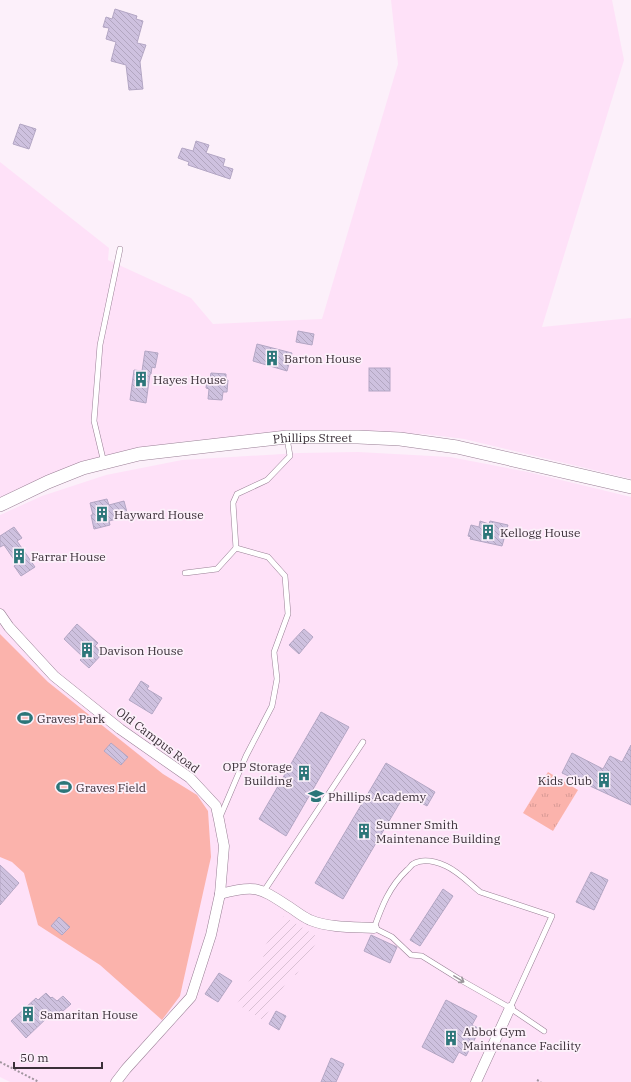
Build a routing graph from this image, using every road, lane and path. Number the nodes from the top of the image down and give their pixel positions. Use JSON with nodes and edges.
{"nodes":[{"id":1,"x":120,"y":249,"type":"dead end"},
{"id":2,"x":287,"y":437,"type":"junction"},
{"id":3,"x":104,"y":463,"type":"junction"},
{"id":4,"x":631,"y":487,"type":"edge"},
{"id":5,"x":0,"y":505,"type":"edge"},
{"id":6,"x":236,"y":548,"type":"junction"},
{"id":7,"x":185,"y":573,"type":"dead end"},
{"id":8,"x":0,"y":614,"type":"edge"},
{"id":9,"x":363,"y":742,"type":"dead end"},
{"id":10,"x":219,"y":820,"type":"junction"},
{"id":11,"x":264,"y":891,"type":"junction"},
{"id":12,"x":220,"y":894,"type":"junction"},
{"id":13,"x":374,"y":928,"type":"junction"},
{"id":14,"x":510,"y":1008,"type":"junction"},
{"id":15,"x":544,"y":1031,"type":"dead end"},
{"id":16,"x":0,"y":1062,"type":"edge"},
{"id":17,"x":39,"y":1082,"type":"edge"},
{"id":18,"x":116,"y":1082,"type":"edge"},
{"id":19,"x":476,"y":1082,"type":"edge"}],
"edges":[{"from":1,"to":3,"type":"lane"},
{"from":2,"to":3,"type":"street","name":"Phillips Street"},
{"from":2,"to":4,"type":"street","name":"Phillips Street"},
{"from":2,"to":6,"type":"lane"},
{"from":3,"to":5,"type":"street","name":"Phillips Street"},
{"from":6,"to":7,"type":"lane"},
{"from":6,"to":10,"type":"lane"},
{"from":8,"to":10,"type":"street","name":"Old Campus Road"},
{"from":9,"to":11,"type":"lane"},
{"from":10,"to":12,"type":"street","name":"Old Campus Road"},
{"from":11,"to":12,"type":"street"},
{"from":11,"to":13,"type":"street"},
{"from":12,"to":18,"type":"street","name":"Old Campus Road"},
{"from":13,"to":14,"type":"lane","one_way":true},
{"from":13,"to":14,"type":"lane"},
{"from":14,"to":15,"type":"lane"},
{"from":14,"to":19,"type":"street"},
{"from":16,"to":17,"type":"path"}]}
